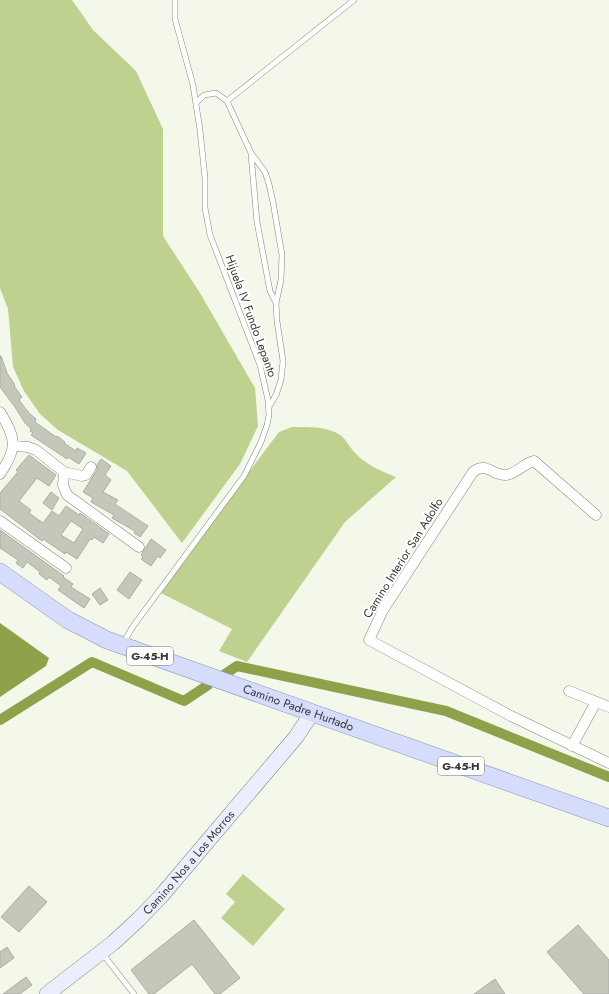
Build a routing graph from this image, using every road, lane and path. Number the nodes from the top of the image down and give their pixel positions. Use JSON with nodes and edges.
{"nodes":[{"id":1,"x":175,"y":0,"type":"edge"},
{"id":2,"x":354,"y":0,"type":"edge"},
{"id":3,"x":227,"y":101,"type":"junction"},
{"id":4,"x":196,"y":103,"type":"junction"},
{"id":5,"x":250,"y":153,"type":"junction"},
{"id":6,"x":276,"y":303,"type":"junction"},
{"id":7,"x":269,"y":408,"type":"junction"},
{"id":8,"x":0,"y":412,"type":"edge"},
{"id":9,"x":14,"y":446,"type":"junction"},
{"id":10,"x":0,"y":454,"type":"edge"},
{"id":11,"x":8,"y":463,"type":"junction"},
{"id":12,"x":91,"y":467,"type":"dead end"},
{"id":13,"x":64,"y":472,"type":"junction"},
{"id":14,"x":0,"y":474,"type":"edge"},
{"id":15,"x":596,"y":515,"type":"dead end"},
{"id":16,"x":0,"y":521,"type":"edge"},
{"id":17,"x":138,"y":547,"type":"dead end"},
{"id":18,"x":66,"y":568,"type":"dead end"},
{"id":19,"x":0,"y":572,"type":"edge"},
{"id":20,"x":121,"y":646,"type":"junction"},
{"id":21,"x":569,"y":691,"type":"dead end"},
{"id":22,"x":596,"y":702,"type":"junction"},
{"id":23,"x":609,"y":707,"type":"edge"},
{"id":24,"x":312,"y":713,"type":"junction"},
{"id":25,"x":572,"y":746,"type":"junction"},
{"id":26,"x":609,"y":763,"type":"edge"},
{"id":27,"x":609,"y":818,"type":"edge"},
{"id":28,"x":101,"y":952,"type":"junction"},
{"id":29,"x":47,"y":994,"type":"edge"},
{"id":30,"x":134,"y":994,"type":"edge"}],
"edges":[{"from":1,"to":4,"type":"lane","name":"Hijuela IV Fundo Lepanto"},
{"from":2,"to":3,"type":"lane"},
{"from":3,"to":4,"type":"lane"},
{"from":3,"to":5,"type":"lane"},
{"from":4,"to":7,"type":"lane","name":"Hijuela IV Fundo Lepanto"},
{"from":5,"to":6,"type":"lane"},
{"from":5,"to":6,"type":"lane"},
{"from":6,"to":7,"type":"lane"},
{"from":7,"to":20,"type":"lane","name":"Hijuela IV Fundo Lepanto"},
{"from":8,"to":9,"type":"street"},
{"from":9,"to":11,"type":"street"},
{"from":9,"to":13,"type":"street"},
{"from":10,"to":11,"type":"street"},
{"from":11,"to":14,"type":"street"},
{"from":12,"to":13,"type":"street"},
{"from":13,"to":17,"type":"street"},
{"from":15,"to":25,"type":"street","name":"Camino Interior San Adolfo"},
{"from":16,"to":18,"type":"street"},
{"from":19,"to":20,"type":"main road","name":"Camino Padre Hurtado","number":"G-45-H"},
{"from":20,"to":24,"type":"main road","name":"Camino Padre Hurtado","number":"G-45-H"},
{"from":21,"to":22,"type":"street"},
{"from":22,"to":23,"type":"street"},
{"from":22,"to":25,"type":"street"},
{"from":24,"to":27,"type":"main road","name":"Camino Padre Hurtado","number":"G-45-H"},
{"from":24,"to":28,"type":"main road","name":"Camino Nos a Los Morros"},
{"from":25,"to":26,"type":"street","name":"Camino Interior San Adolfo"},
{"from":28,"to":29,"type":"main road","name":"Camino Nos a Los Morros"},
{"from":28,"to":30,"type":"lane"}]}
